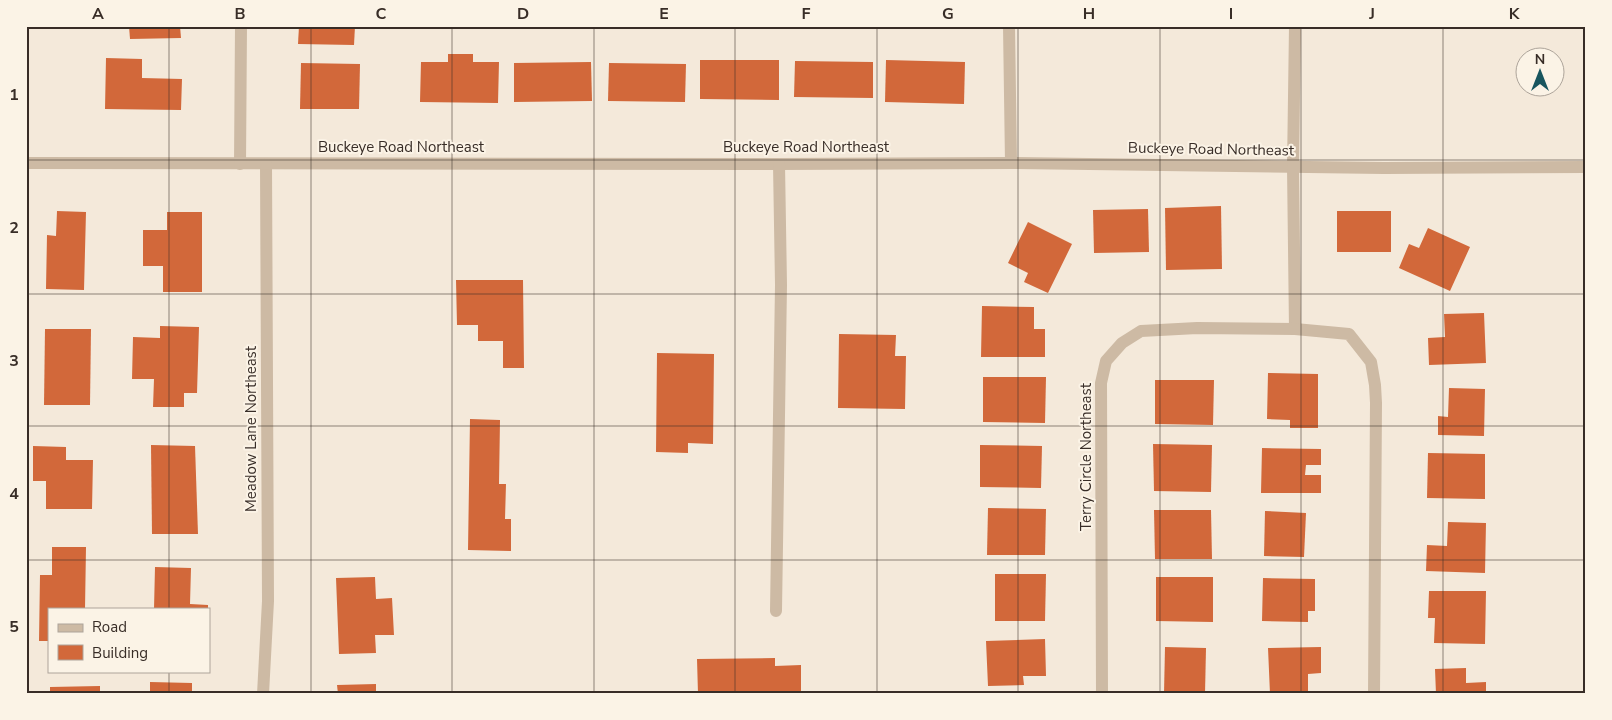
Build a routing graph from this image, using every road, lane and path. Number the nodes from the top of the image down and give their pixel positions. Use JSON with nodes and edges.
{"nodes":[{"id":1,"x":240,"y":26,"type":"edge"},
{"id":2,"x":1009,"y":26,"type":"edge"},
{"id":3,"x":1295,"y":26,"type":"edge"},
{"id":4,"x":26,"y":163,"type":"edge"},
{"id":5,"x":1011,"y":163,"type":"junction"},
{"id":6,"x":240,"y":164,"type":"junction"},
{"id":7,"x":266,"y":164,"type":"junction"},
{"id":8,"x":779,"y":164,"type":"junction"},
{"id":9,"x":1293,"y":167,"type":"junction"},
{"id":10,"x":1586,"y":167,"type":"edge"},
{"id":11,"x":1295,"y":330,"type":"junction"},
{"id":12,"x":776,"y":611,"type":"dead end"},
{"id":13,"x":263,"y":694,"type":"edge"},
{"id":14,"x":1102,"y":694,"type":"edge"},
{"id":15,"x":1374,"y":694,"type":"edge"}],
"edges":[{"from":1,"to":6,"type":"street"},
{"from":2,"to":5,"type":"street"},
{"from":3,"to":9,"type":"street"},
{"from":4,"to":6,"type":"street","name":"Buckeye Road Northeast"},
{"from":5,"to":8,"type":"street","name":"Buckeye Road Northeast"},
{"from":5,"to":9,"type":"street","name":"Buckeye Road Northeast"},
{"from":6,"to":7,"type":"street","name":"Buckeye Road Northeast"},
{"from":7,"to":8,"type":"street","name":"Buckeye Road Northeast"},
{"from":7,"to":13,"type":"street","name":"Meadow Lane Northeast"},
{"from":8,"to":12,"type":"street"},
{"from":9,"to":10,"type":"street","name":"Buckeye Road Northeast"},
{"from":9,"to":11,"type":"street"},
{"from":11,"to":14,"type":"street","name":"Terry Circle Northeast"},
{"from":11,"to":15,"type":"street","name":"Terry Circle Northeast"}]}
